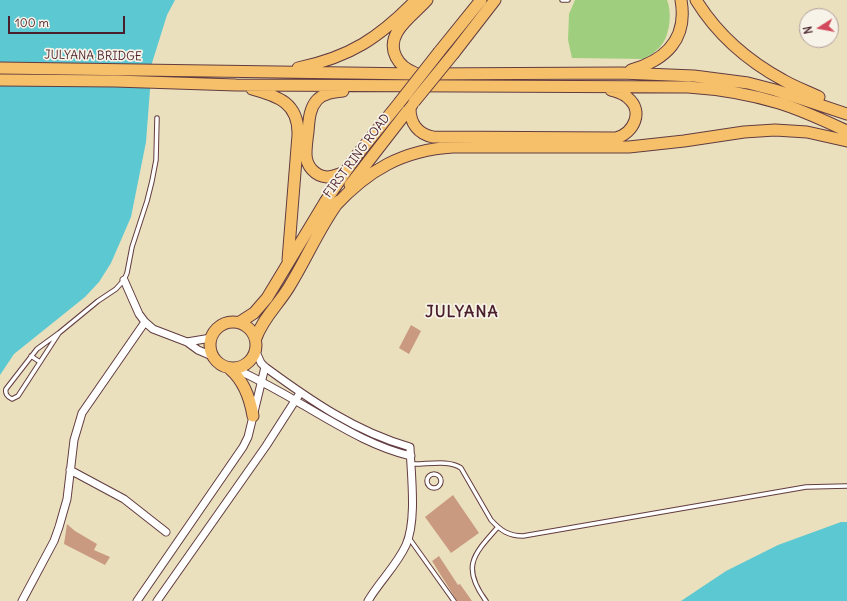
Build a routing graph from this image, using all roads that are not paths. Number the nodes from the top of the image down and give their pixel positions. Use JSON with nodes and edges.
{"nodes":[{"id":1,"x":416,"y":0,"type":"edge"},
{"id":2,"x":427,"y":0,"type":"edge"},
{"id":3,"x":482,"y":0,"type":"edge"},
{"id":4,"x":495,"y":0,"type":"edge"},
{"id":5,"x":562,"y":0,"type":"edge"},
{"id":6,"x":568,"y":0,"type":"edge"},
{"id":7,"x":681,"y":0,"type":"edge"},
{"id":8,"x":696,"y":0,"type":"edge"},
{"id":9,"x":0,"y":68,"type":"edge"},
{"id":10,"x":277,"y":73,"type":"junction"},
{"id":11,"x":621,"y":73,"type":"junction"},
{"id":12,"x":417,"y":74,"type":"junction"},
{"id":13,"x":186,"y":77,"type":"junction"},
{"id":14,"x":0,"y":80,"type":"edge"},
{"id":15,"x":236,"y":85,"type":"junction"},
{"id":16,"x":363,"y":85,"type":"junction"},
{"id":17,"x":605,"y":87,"type":"junction"},
{"id":18,"x":412,"y":105,"type":"junction"},
{"id":19,"x":847,"y":114,"type":"edge"},
{"id":20,"x":158,"y":118,"type":"dead end"},
{"id":21,"x":847,"y":131,"type":"edge"},
{"id":22,"x":847,"y":141,"type":"edge"},
{"id":23,"x":345,"y":172,"type":"junction"},
{"id":24,"x":334,"y":207,"type":"junction"},
{"id":25,"x":287,"y":265,"type":"junction"},
{"id":26,"x":124,"y":280,"type":"junction"},
{"id":27,"x":145,"y":322,"type":"junction"},
{"id":28,"x":240,"y":322,"type":"junction"},
{"id":29,"x":59,"y":333,"type":"junction"},
{"id":30,"x":211,"y":338,"type":"junction"},
{"id":31,"x":256,"y":338,"type":"junction"},
{"id":32,"x":187,"y":342,"type":"junction"},
{"id":33,"x":256,"y":352,"type":"junction"},
{"id":34,"x":31,"y":356,"type":"junction"},
{"id":35,"x":212,"y":356,"type":"junction"},
{"id":36,"x":40,"y":362,"type":"junction"},
{"id":37,"x":265,"y":367,"type":"junction"},
{"id":38,"x":233,"y":369,"type":"junction"},
{"id":39,"x":261,"y":381,"type":"junction"},
{"id":40,"x":300,"y":393,"type":"junction"},
{"id":41,"x":295,"y":400,"type":"junction"},
{"id":42,"x":253,"y":416,"type":"junction"},
{"id":43,"x":410,"y":456,"type":"junction"},
{"id":44,"x":411,"y":464,"type":"junction"},
{"id":45,"x":430,"y":464,"type":"junction"},
{"id":46,"x":70,"y":470,"type":"junction"},
{"id":47,"x":432,"y":474,"type":"junction"},
{"id":48,"x":847,"y":486,"type":"edge"},
{"id":49,"x":498,"y":527,"type":"junction"},
{"id":50,"x":166,"y":532,"type":"dead end"},
{"id":51,"x":409,"y":537,"type":"junction"},
{"id":52,"x":22,"y":601,"type":"edge"},
{"id":53,"x":136,"y":601,"type":"edge"},
{"id":54,"x":157,"y":601,"type":"edge"},
{"id":55,"x":368,"y":601,"type":"edge"},
{"id":56,"x":454,"y":601,"type":"edge"},
{"id":57,"x":486,"y":601,"type":"edge"}],
"edges":[{"from":1,"to":10,"type":"main road"},
{"from":2,"to":12,"type":"main road"},
{"from":3,"to":23,"type":"main road","bridge":true},
{"from":4,"to":18,"type":"main road","name":"FIRST RING ROAD","bridge":true},
{"from":5,"to":6,"type":"lane"},
{"from":7,"to":11,"type":"main road"},
{"from":8,"to":19,"type":"main road"},
{"from":9,"to":13,"type":"main road","name":"JULYANA BRIDGE"},
{"from":10,"to":12,"type":"main road"},
{"from":10,"to":13,"type":"main road"},
{"from":11,"to":12,"type":"main road"},
{"from":11,"to":19,"type":"main road"},
{"from":13,"to":14,"type":"main road","name":"JULYANA BRIDGE"},
{"from":13,"to":15,"type":"main road"},
{"from":15,"to":16,"type":"main road"},
{"from":15,"to":25,"type":"main road"},
{"from":16,"to":17,"type":"main road"},
{"from":16,"to":23,"type":"main road"},
{"from":17,"to":18,"type":"main road"},
{"from":17,"to":21,"type":"main road"},
{"from":18,"to":24,"type":"main road","name":"FIRST RING ROAD"},
{"from":20,"to":26,"type":"lane"},
{"from":22,"to":24,"type":"main road"},
{"from":23,"to":25,"type":"main road"},
{"from":24,"to":31,"type":"main road","name":"FIRST RING ROAD"},
{"from":25,"to":28,"type":"main road"},
{"from":26,"to":27,"type":"street"},
{"from":26,"to":29,"type":"lane"},
{"from":27,"to":32,"type":"street"},
{"from":27,"to":46,"type":"street"},
{"from":28,"to":30,"type":"main road"},
{"from":28,"to":31,"type":"main road"},
{"from":29,"to":34,"type":"lane"},
{"from":29,"to":36,"type":"lane"},
{"from":30,"to":32,"type":"street"},
{"from":30,"to":35,"type":"main road"},
{"from":31,"to":33,"type":"main road"},
{"from":32,"to":35,"type":"street"},
{"from":33,"to":37,"type":"street"},
{"from":33,"to":38,"type":"main road"},
{"from":34,"to":36,"type":"lane"},
{"from":34,"to":36,"type":"lane"},
{"from":35,"to":38,"type":"main road"},
{"from":37,"to":39,"type":"street"},
{"from":37,"to":40,"type":"street"},
{"from":38,"to":39,"type":"street"},
{"from":38,"to":42,"type":"main road"},
{"from":39,"to":41,"type":"street"},
{"from":39,"to":42,"type":"street"},
{"from":40,"to":41,"type":"street"},
{"from":40,"to":43,"type":"street"},
{"from":41,"to":43,"type":"street"},
{"from":41,"to":54,"type":"street"},
{"from":42,"to":53,"type":"street"},
{"from":43,"to":44,"type":"street"},
{"from":44,"to":45,"type":"lane"},
{"from":44,"to":51,"type":"street"},
{"from":45,"to":47,"type":"lane"},
{"from":45,"to":49,"type":"lane"},
{"from":46,"to":50,"type":"street"},
{"from":46,"to":52,"type":"street"},
{"from":47,"to":47,"type":"lane"},
{"from":48,"to":49,"type":"lane"},
{"from":49,"to":57,"type":"lane"},
{"from":51,"to":55,"type":"street"},
{"from":51,"to":56,"type":"lane"}]}
